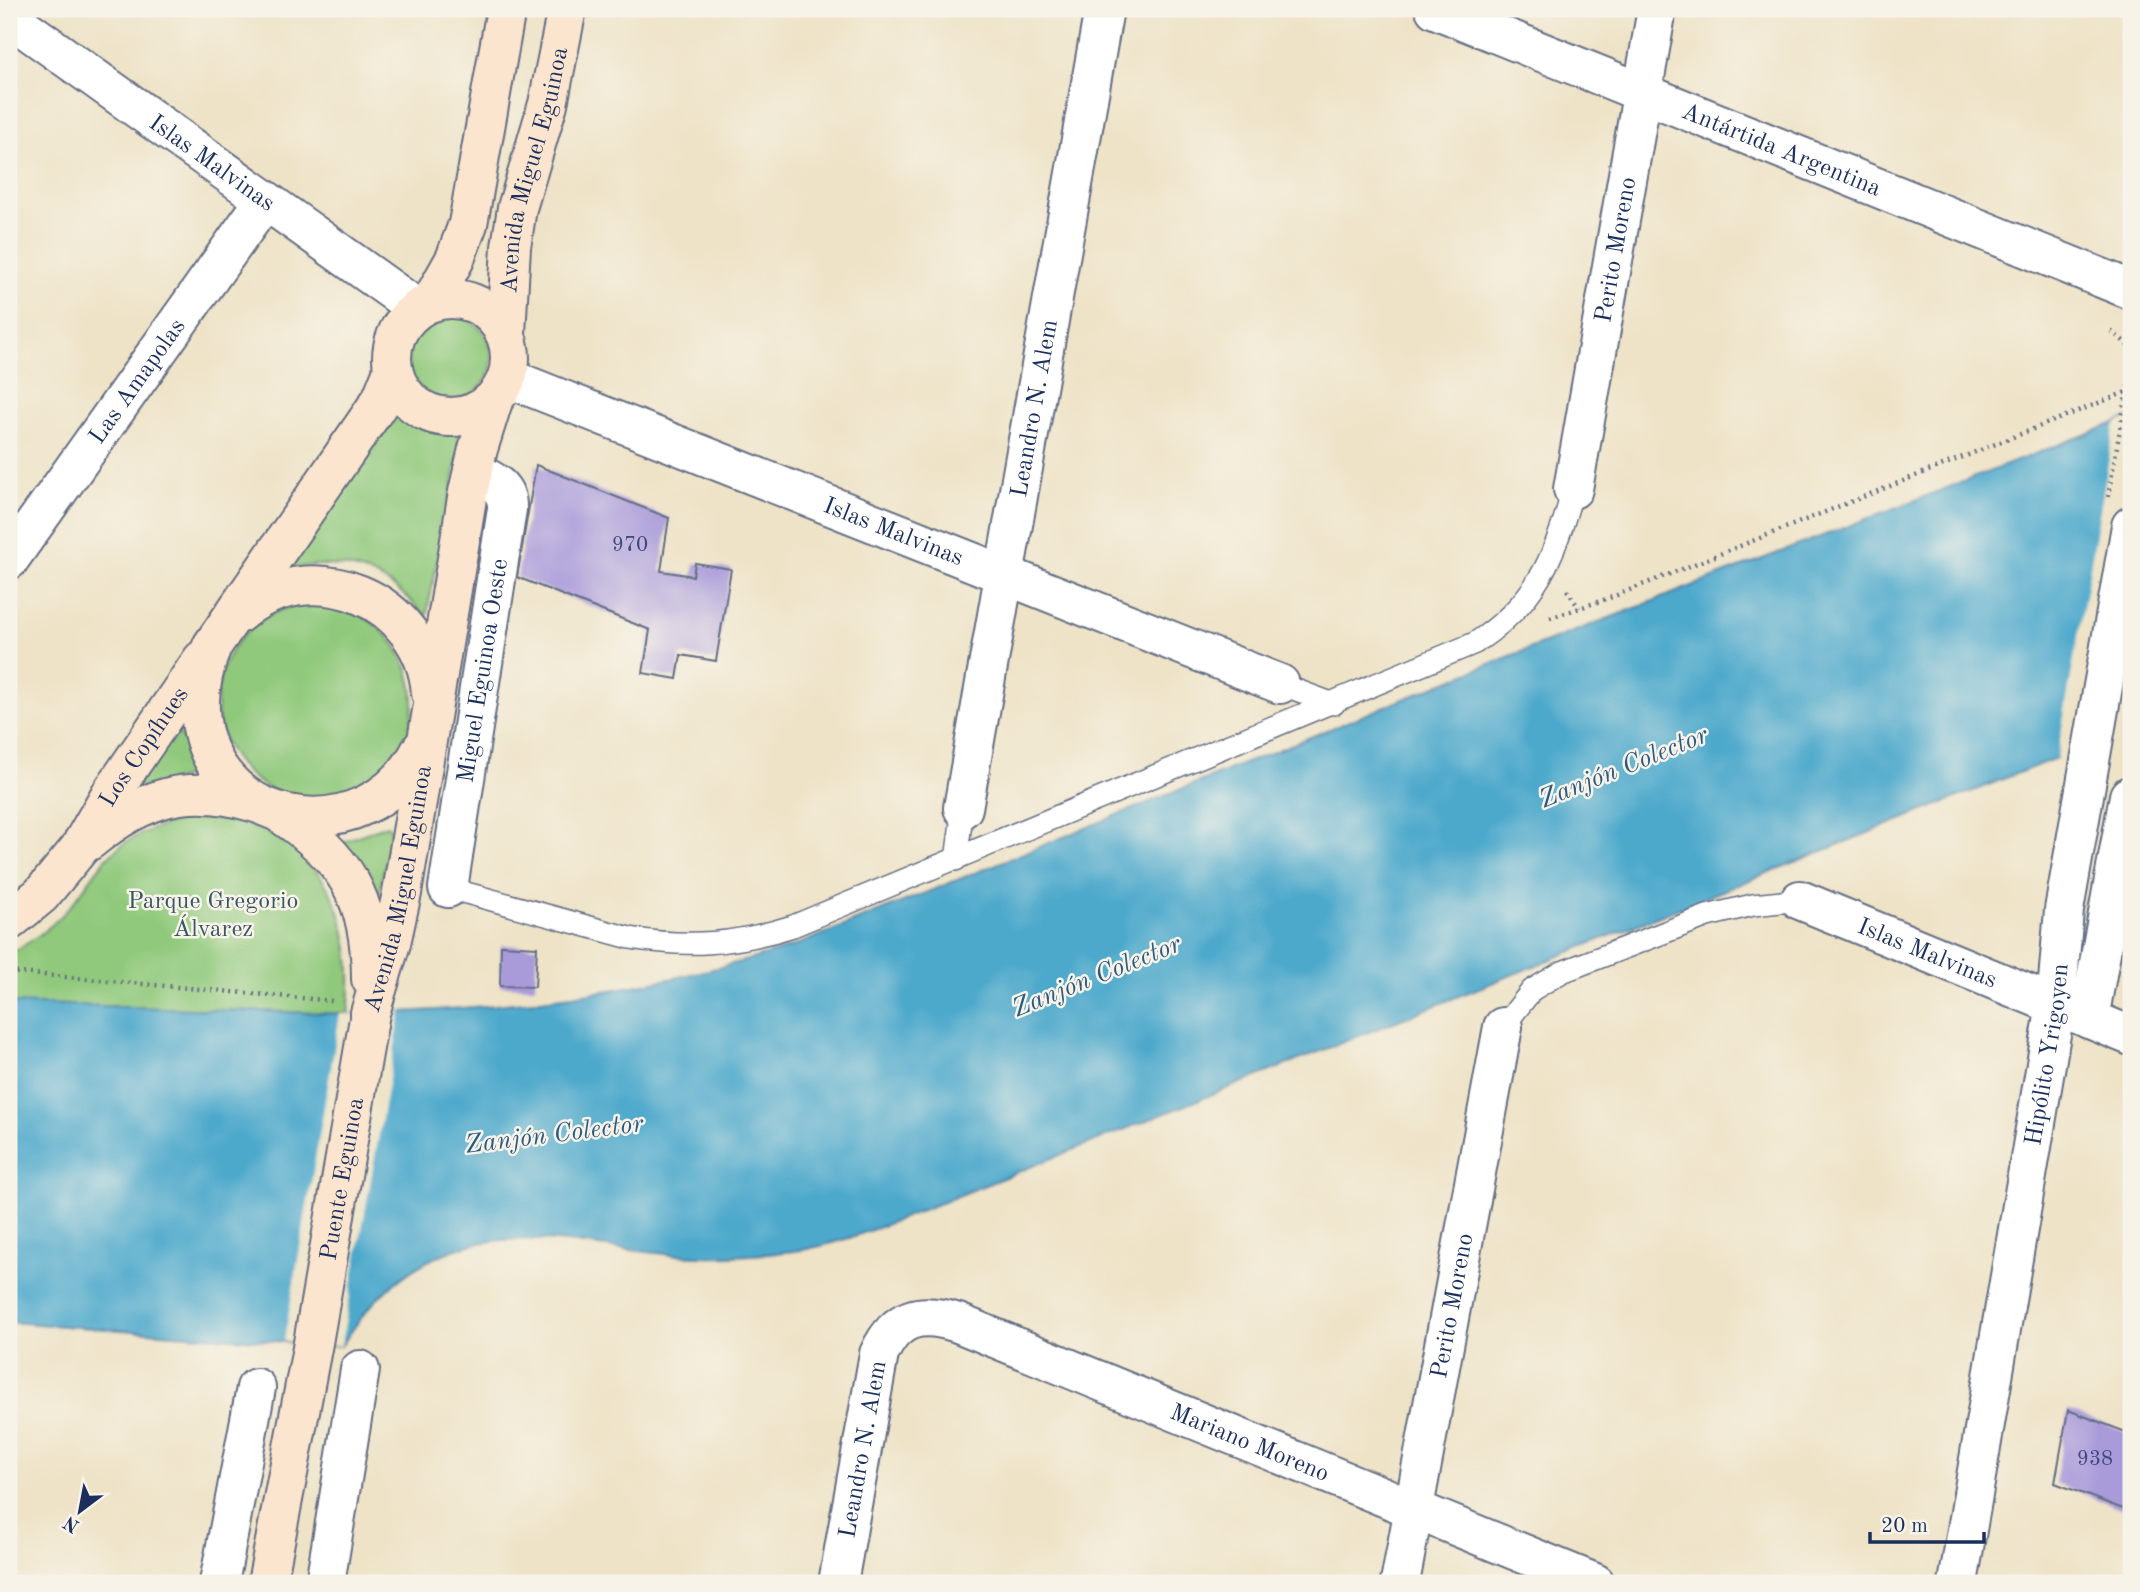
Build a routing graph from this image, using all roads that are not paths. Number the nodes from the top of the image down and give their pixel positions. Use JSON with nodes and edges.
{"nodes":[{"id":1,"x":506,"y":9,"type":"edge"},
{"id":2,"x":567,"y":9,"type":"edge"},
{"id":3,"x":1104,"y":9,"type":"edge"},
{"id":4,"x":1435,"y":9,"type":"edge"},
{"id":5,"x":1657,"y":9,"type":"edge"},
{"id":6,"x":9,"y":17,"type":"edge"},
{"id":7,"x":1642,"y":93,"type":"junction"},
{"id":8,"x":265,"y":200,"type":"junction"},
{"id":9,"x":2131,"y":290,"type":"edge"},
{"id":10,"x":424,"y":305,"type":"junction"},
{"id":11,"x":506,"y":333,"type":"junction"},
{"id":12,"x":393,"y":370,"type":"junction"},
{"id":13,"x":501,"y":390,"type":"junction"},
{"id":14,"x":472,"y":471,"type":"junction"},
{"id":15,"x":1573,"y":489,"type":"joint"},
{"id":16,"x":2131,"y":526,"type":"edge"},
{"id":17,"x":9,"y":560,"type":"edge"},
{"id":18,"x":1005,"y":575,"type":"junction"},
{"id":19,"x":216,"y":639,"type":"junction"},
{"id":20,"x":1280,"y":684,"type":"joint"},
{"id":21,"x":1334,"y":704,"type":"junction"},
{"id":22,"x":429,"y":727,"type":"junction"},
{"id":23,"x":2130,"y":792,"type":"edge"},
{"id":24,"x":268,"y":807,"type":"junction"},
{"id":25,"x":963,"y":808,"type":"joint"},
{"id":26,"x":79,"y":849,"type":"junction"},
{"id":27,"x":956,"y":860,"type":"junction"},
{"id":28,"x":448,"y":888,"type":"joint"},
{"id":29,"x":1800,"y":900,"type":"joint"},
{"id":30,"x":9,"y":920,"type":"edge"},
{"id":31,"x":356,"y":1008,"type":"junction"},
{"id":32,"x":2072,"y":1012,"type":"junction"},
{"id":33,"x":1503,"y":1027,"type":"joint"},
{"id":34,"x":2131,"y":1036,"type":"edge"},
{"id":35,"x":904,"y":1322,"type":"joint"},
{"id":36,"x":360,"y":1370,"type":"dead end"},
{"id":37,"x":256,"y":1388,"type":"dead end"},
{"id":38,"x":1413,"y":1508,"type":"junction"},
{"id":39,"x":219,"y":1583,"type":"edge"},
{"id":40,"x":267,"y":1583,"type":"edge"},
{"id":41,"x":325,"y":1583,"type":"edge"},
{"id":42,"x":838,"y":1583,"type":"edge"},
{"id":43,"x":1400,"y":1583,"type":"edge"},
{"id":44,"x":1595,"y":1583,"type":"edge"},
{"id":45,"x":1958,"y":1583,"type":"edge"}],
"edges":[{"from":1,"to":10,"type":"main road","name":"Avenida Miguel Eguinoa"},
{"from":2,"to":11,"type":"main road","name":"Avenida Miguel Eguinoa"},
{"from":3,"to":18,"type":"street","name":"Leandro N. Alem"},
{"from":4,"to":7,"type":"street","name":"Antártida Argentina"},
{"from":5,"to":7,"type":"street","name":"Perito Moreno"},
{"from":6,"to":8,"type":"street","name":"Islas Malvinas"},
{"from":7,"to":9,"type":"street","name":"Antártida Argentina"},
{"from":7,"to":15,"type":"street","name":"Perito Moreno"},
{"from":8,"to":10,"type":"street","name":"Islas Malvinas"},
{"from":8,"to":17,"type":"street","name":"Las Amapolas"},
{"from":10,"to":11,"type":"main road","name":"Avenida Miguel Eguinoa"},
{"from":10,"to":12,"type":"main road","name":"Avenida Miguel Eguinoa"},
{"from":11,"to":13,"type":"main road","name":"Avenida Miguel Eguinoa"},
{"from":12,"to":13,"type":"main road"},
{"from":12,"to":19,"type":"main road","name":"Avenida Miguel Eguinoa"},
{"from":13,"to":14,"type":"main road","name":"Avenida Miguel Eguinoa"},
{"from":13,"to":18,"type":"street","name":"Islas Malvinas"},
{"from":14,"to":22,"type":"main road","name":"Avenida Miguel Eguinoa"},
{"from":14,"to":28,"type":"street","name":"Miguel Eguinoa Oeste"},
{"from":15,"to":21,"type":"lane"},
{"from":16,"to":32,"type":"street","name":"Hipólito Yrigoyen"},
{"from":18,"to":20,"type":"street","name":"Islas Malvinas"},
{"from":18,"to":25,"type":"street","name":"Leandro N. Alem"},
{"from":19,"to":22,"type":"main road","name":"Avenida Miguel Eguinoa"},
{"from":19,"to":24,"type":"main road","name":"Avenida Miguel Eguinoa"},
{"from":19,"to":26,"type":"main road","name":"Los Copíhues"},
{"from":20,"to":21,"type":"lane"},
{"from":21,"to":27,"type":"lane"},
{"from":22,"to":24,"type":"main road","name":"Avenida Miguel Eguinoa"},
{"from":22,"to":31,"type":"main road","name":"Avenida Miguel Eguinoa"},
{"from":23,"to":32,"type":"street"},
{"from":24,"to":26,"type":"main road","name":"Los Copíhues"},
{"from":24,"to":31,"type":"main road","name":"Avenida Miguel Eguinoa"},
{"from":25,"to":27,"type":"lane"},
{"from":26,"to":30,"type":"main road","name":"Los Copíhues"},
{"from":27,"to":28,"type":"lane"},
{"from":29,"to":32,"type":"street","name":"Islas Malvinas"},
{"from":29,"to":33,"type":"lane"},
{"from":31,"to":40,"type":"main road","name":"Puente Eguinoa"},
{"from":32,"to":34,"type":"street","name":"Islas Malvinas"},
{"from":32,"to":45,"type":"street","name":"Hipólito Yrigoyen"},
{"from":33,"to":38,"type":"street","name":"Perito Moreno"},
{"from":35,"to":38,"type":"street","name":"Mariano Moreno"},
{"from":35,"to":42,"type":"street","name":"Leandro N. Alem"},
{"from":36,"to":41,"type":"street"},
{"from":37,"to":39,"type":"street"},
{"from":38,"to":43,"type":"street","name":"Perito Moreno"},
{"from":38,"to":44,"type":"street","name":"Mariano Moreno"}]}
